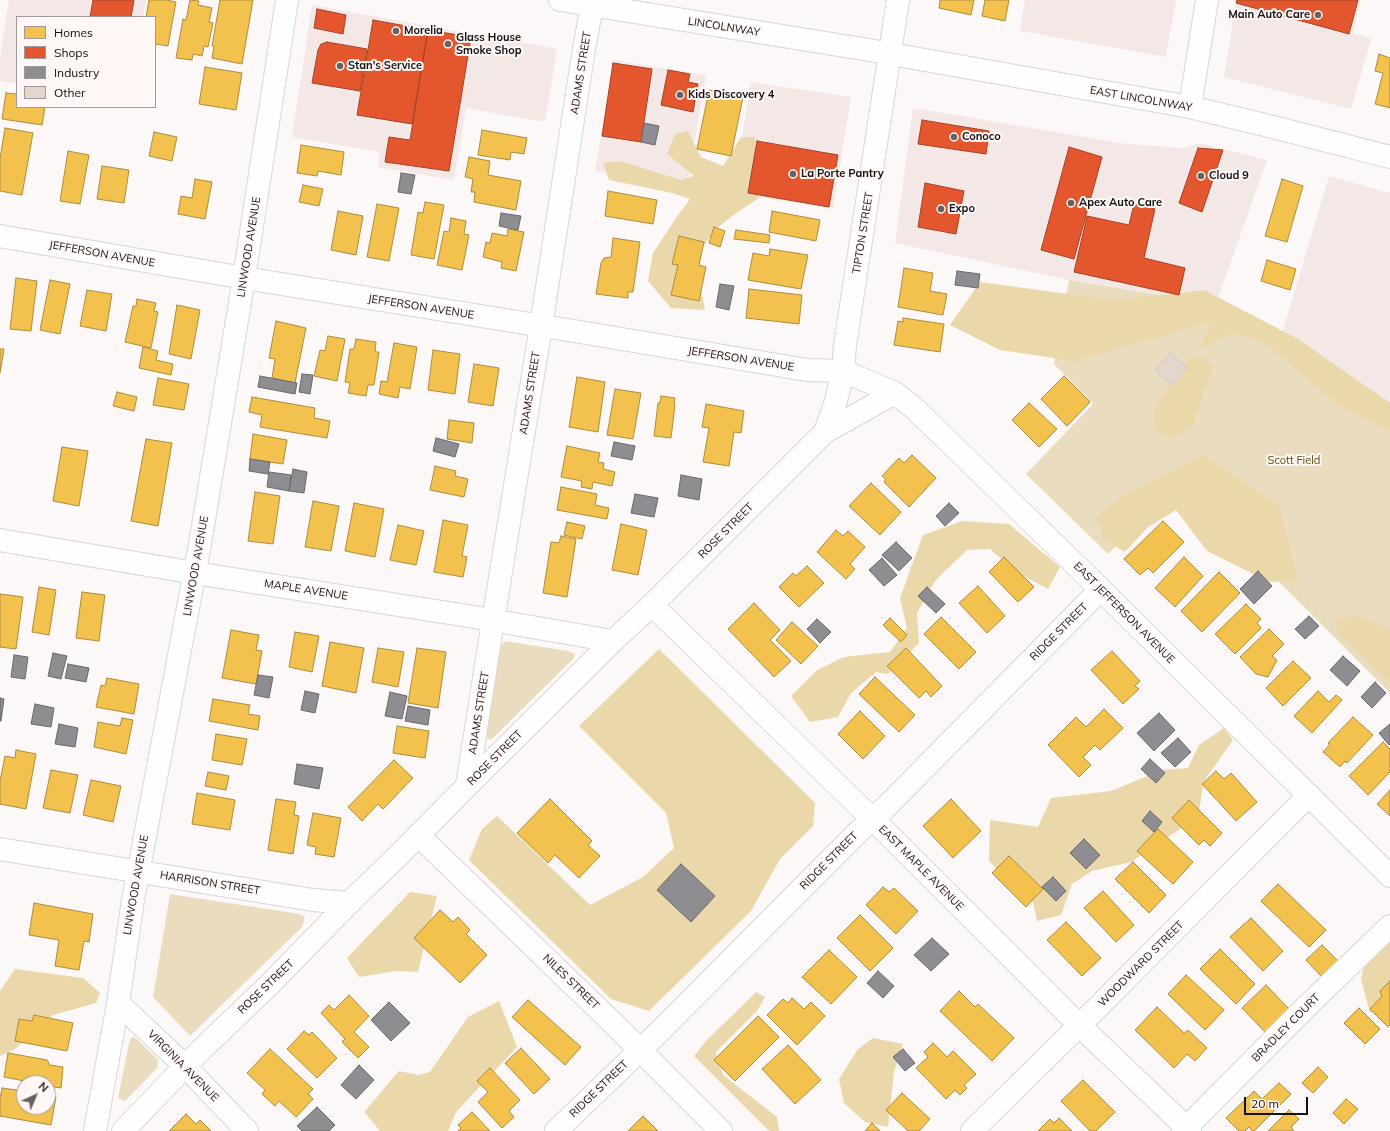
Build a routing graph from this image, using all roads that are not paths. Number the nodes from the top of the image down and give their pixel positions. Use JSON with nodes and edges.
{"nodes":[{"id":1,"x":287,"y":0,"type":"edge"},
{"id":2,"x":560,"y":0,"type":"edge"},
{"id":3,"x":898,"y":0,"type":"edge"},
{"id":4,"x":1207,"y":0,"type":"edge"},
{"id":5,"x":593,"y":3,"type":"edge"},
{"id":6,"x":889,"y":54,"type":"junction"},
{"id":7,"x":1190,"y":107,"type":"junction"},
{"id":8,"x":1390,"y":157,"type":"edge"},
{"id":9,"x":0,"y":236,"type":"edge"},
{"id":10,"x":244,"y":278,"type":"junction"},
{"id":11,"x":541,"y":326,"type":"junction"},
{"id":12,"x":843,"y":372,"type":"junction"},
{"id":13,"x":895,"y":393,"type":"junction"},
{"id":14,"x":825,"y":432,"type":"junction"},
{"id":15,"x":0,"y":540,"type":"edge"},
{"id":16,"x":195,"y":573,"type":"junction"},
{"id":17,"x":1100,"y":590,"type":"junction"},
{"id":18,"x":652,"y":605,"type":"junction"},
{"id":19,"x":493,"y":621,"type":"junction"},
{"id":20,"x":613,"y":641,"type":"junction"},
{"id":21,"x":467,"y":786,"type":"junction"},
{"id":22,"x":1309,"y":795,"type":"junction"},
{"id":23,"x":872,"y":819,"type":"junction"},
{"id":24,"x":418,"y":835,"type":"junction"},
{"id":25,"x":0,"y":849,"type":"edge"},
{"id":26,"x":138,"y":872,"type":"junction"},
{"id":27,"x":1390,"y":876,"type":"edge"},
{"id":28,"x":349,"y":903,"type":"junction"},
{"id":29,"x":1390,"y":926,"type":"edge"},
{"id":30,"x":118,"y":1003,"type":"junction"},
{"id":31,"x":1079,"y":1025,"type":"junction"},
{"id":32,"x":640,"y":1049,"type":"junction"},
{"id":33,"x":185,"y":1066,"type":"junction"},
{"id":34,"x":1186,"y":1130,"type":"edge"},
{"id":35,"x":95,"y":1131,"type":"edge"},
{"id":36,"x":123,"y":1131,"type":"edge"},
{"id":37,"x":247,"y":1131,"type":"edge"},
{"id":38,"x":556,"y":1131,"type":"edge"},
{"id":39,"x":721,"y":1131,"type":"edge"},
{"id":40,"x":972,"y":1131,"type":"edge"}],
"edges":[{"from":1,"to":10,"type":"street","name":"LINWOOD AVENUE"},
{"from":2,"to":5,"type":"street","name":"LINCOLNWAY"},
{"from":3,"to":6,"type":"street","name":"TIPTON STREET"},
{"from":4,"to":7,"type":"street"},
{"from":5,"to":6,"type":"street","name":"LINCOLNWAY"},
{"from":5,"to":11,"type":"street","name":"ADAMS STREET"},
{"from":6,"to":7,"type":"street","name":"EAST LINCOLNWAY"},
{"from":6,"to":12,"type":"street","name":"TIPTON STREET"},
{"from":7,"to":8,"type":"street","name":"EAST LINCOLNWAY"},
{"from":9,"to":10,"type":"street","name":"JEFFERSON AVENUE"},
{"from":10,"to":11,"type":"street","name":"JEFFERSON AVENUE"},
{"from":10,"to":16,"type":"street","name":"LINWOOD AVENUE"},
{"from":11,"to":12,"type":"street","name":"JEFFERSON AVENUE"},
{"from":11,"to":19,"type":"street","name":"ADAMS STREET"},
{"from":12,"to":13,"type":"street","name":"EAST JEFFERSON AVENUE"},
{"from":12,"to":14,"type":"street","name":"ROSE STREET"},
{"from":13,"to":14,"type":"street"},
{"from":13,"to":17,"type":"street","name":"EAST JEFFERSON AVENUE"},
{"from":14,"to":18,"type":"street","name":"ROSE STREET"},
{"from":15,"to":16,"type":"street","name":"MAPLE AVENUE"},
{"from":16,"to":19,"type":"street","name":"MAPLE AVENUE"},
{"from":16,"to":26,"type":"street","name":"LINWOOD AVENUE"},
{"from":17,"to":22,"type":"street","name":"EAST JEFFERSON AVENUE"},
{"from":17,"to":23,"type":"street","name":"RIDGE STREET"},
{"from":18,"to":20,"type":"street","name":"ROSE STREET"},
{"from":18,"to":23,"type":"street","name":"EAST MAPLE AVENUE"},
{"from":19,"to":20,"type":"street","name":"MAPLE AVENUE"},
{"from":19,"to":21,"type":"street","name":"ADAMS STREET"},
{"from":20,"to":21,"type":"street","name":"ROSE STREET"},
{"from":21,"to":24,"type":"street","name":"ROSE STREET"},
{"from":22,"to":27,"type":"street","name":"EAST JEFFERSON AVENUE"},
{"from":22,"to":31,"type":"street","name":"WOODWARD STREET"},
{"from":23,"to":31,"type":"street","name":"EAST MAPLE AVENUE"},
{"from":23,"to":32,"type":"street","name":"RIDGE STREET"},
{"from":24,"to":28,"type":"street","name":"ROSE STREET"},
{"from":24,"to":32,"type":"street","name":"NILES STREET"},
{"from":25,"to":26,"type":"street","name":"HARRISON STREET"},
{"from":26,"to":28,"type":"street","name":"HARRISON STREET"},
{"from":26,"to":30,"type":"street","name":"LINWOOD AVENUE"},
{"from":28,"to":33,"type":"street","name":"ROSE STREET"},
{"from":29,"to":34,"type":"street","name":"BRADLEY COURT"},
{"from":30,"to":33,"type":"street","name":"VIRGINIA AVENUE"},
{"from":30,"to":35,"type":"street","name":"LINWOOD AVENUE"},
{"from":31,"to":34,"type":"street","name":"EAST MAPLE AVENUE"},
{"from":31,"to":40,"type":"street","name":"WOODWARD STREET"},
{"from":32,"to":38,"type":"street","name":"RIDGE STREET"},
{"from":32,"to":39,"type":"street","name":"NILES STREET"},
{"from":33,"to":36,"type":"street","name":"ROSE STREET"},
{"from":33,"to":37,"type":"street","name":"VIRGINIA AVENUE"}]}
